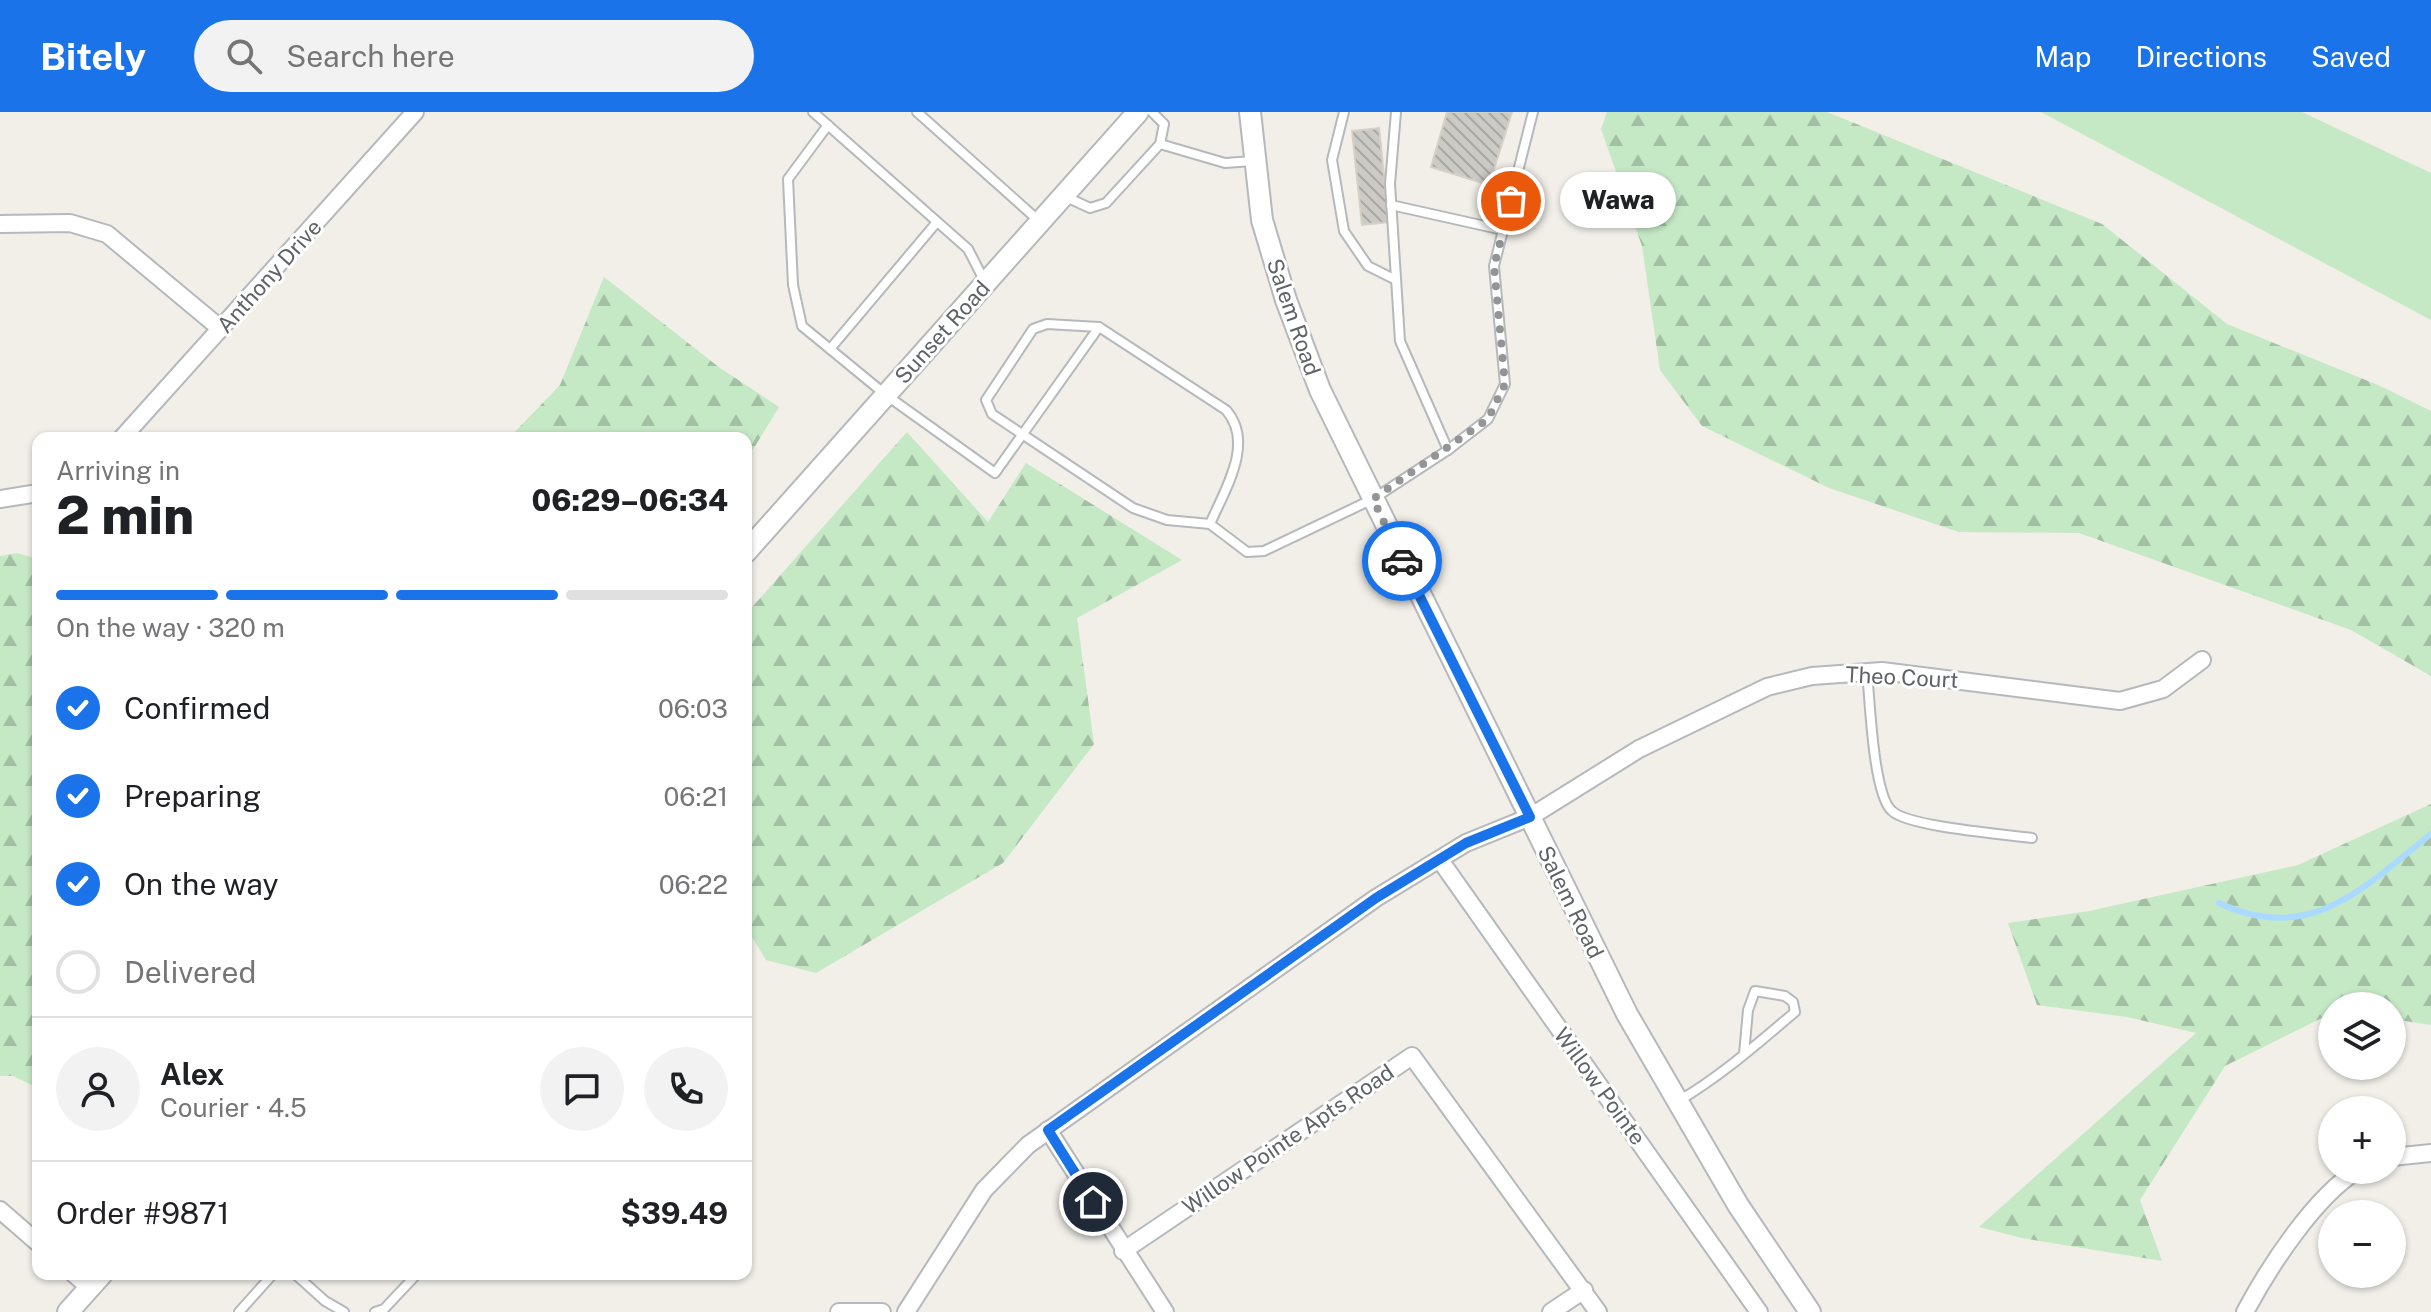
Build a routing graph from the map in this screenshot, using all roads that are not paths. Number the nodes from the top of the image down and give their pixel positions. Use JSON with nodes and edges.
{"nodes":[{"id":1,"x":415,"y":112,"type":"edge"},
{"id":2,"x":813,"y":112,"type":"edge"},
{"id":3,"x":917,"y":112,"type":"edge"},
{"id":4,"x":1138,"y":112,"type":"edge"},
{"id":5,"x":1152,"y":112,"type":"edge"},
{"id":6,"x":1250,"y":112,"type":"edge"},
{"id":7,"x":1344,"y":112,"type":"edge"},
{"id":8,"x":1382,"y":112,"type":"edge"},
{"id":9,"x":1533,"y":112,"type":"edge"},
{"id":10,"x":1395,"y":114,"type":"edge"},
{"id":11,"x":828,"y":125,"type":"junction"},
{"id":12,"x":1160,"y":144,"type":"junction"},
{"id":13,"x":1253,"y":161,"type":"junction"},
{"id":14,"x":1063,"y":196,"type":"junction"},
{"id":15,"x":1391,"y":205,"type":"junction"},
{"id":16,"x":1040,"y":221,"type":"junction"},
{"id":17,"x":937,"y":222,"type":"junction"},
{"id":18,"x":0,"y":224,"type":"edge"},
{"id":19,"x":1503,"y":230,"type":"junction"},
{"id":20,"x":1394,"y":279,"type":"junction"},
{"id":21,"x":986,"y":282,"type":"junction"},
{"id":22,"x":1099,"y":327,"type":"junction"},
{"id":23,"x":221,"y":329,"type":"junction"},
{"id":24,"x":830,"y":349,"type":"junction"},
{"id":25,"x":886,"y":395,"type":"junction"},
{"id":26,"x":127,"y":432,"type":"edge"},
{"id":27,"x":1021,"y":436,"type":"junction"},
{"id":28,"x":1448,"y":450,"type":"junction"},
{"id":29,"x":32,"y":494,"type":"edge"},
{"id":30,"x":0,"y":499,"type":"edge"},
{"id":31,"x":1373,"y":499,"type":"junction"},
{"id":32,"x":1210,"y":524,"type":"junction"},
{"id":33,"x":752,"y":545,"type":"edge"},
{"id":34,"x":2202,"y":660,"type":"dead end"},
{"id":35,"x":1867,"y":672,"type":"junction"},
{"id":36,"x":1530,"y":817,"type":"junction"},
{"id":37,"x":2032,"y":838,"type":"dead end"},
{"id":38,"x":1440,"y":860,"type":"junction"},
{"id":39,"x":1744,"y":1054,"type":"junction"},
{"id":40,"x":1676,"y":1102,"type":"junction"},
{"id":41,"x":1048,"y":1130,"type":"junction"},
{"id":42,"x":2431,"y":1153,"type":"edge"},
{"id":43,"x":2406,"y":1156,"type":"edge"},
{"id":44,"x":2340,"y":1184,"type":"edge"},
{"id":45,"x":0,"y":1210,"type":"edge"},
{"id":46,"x":32,"y":1238,"type":"edge"},
{"id":47,"x":1123,"y":1251,"type":"junction"},
{"id":48,"x":268,"y":1280,"type":"edge"},
{"id":49,"x":302,"y":1280,"type":"edge"},
{"id":50,"x":411,"y":1280,"type":"edge"},
{"id":51,"x":96,"y":1281,"type":"edge"},
{"id":52,"x":1584,"y":1290,"type":"junction"},
{"id":53,"x":68,"y":1312,"type":"edge"},
{"id":54,"x":239,"y":1312,"type":"edge"},
{"id":55,"x":344,"y":1312,"type":"edge"},
{"id":56,"x":375,"y":1312,"type":"edge"},
{"id":57,"x":839,"y":1312,"type":"edge"},
{"id":58,"x":882,"y":1312,"type":"edge"},
{"id":59,"x":906,"y":1312,"type":"edge"},
{"id":60,"x":1165,"y":1312,"type":"edge"},
{"id":61,"x":1551,"y":1312,"type":"edge"},
{"id":62,"x":1598,"y":1312,"type":"edge"},
{"id":63,"x":1759,"y":1312,"type":"edge"},
{"id":64,"x":1810,"y":1312,"type":"edge"},
{"id":65,"x":2245,"y":1312,"type":"edge"}],
"edges":[{"from":1,"to":23,"type":"street","name":"Anthony Drive"},
{"from":2,"to":11,"type":"lane"},
{"from":3,"to":16,"type":"lane"},
{"from":4,"to":14,"type":"street","name":"Sunset Road"},
{"from":5,"to":12,"type":"lane"},
{"from":6,"to":13,"type":"street","name":"Salem Road"},
{"from":7,"to":20,"type":"lane"},
{"from":8,"to":10,"type":"lane"},
{"from":9,"to":19,"type":"lane"},
{"from":10,"to":15,"type":"lane"},
{"from":11,"to":17,"type":"lane"},
{"from":11,"to":24,"type":"lane"},
{"from":12,"to":13,"type":"lane"},
{"from":12,"to":14,"type":"lane"},
{"from":13,"to":31,"type":"street","name":"Salem Road"},
{"from":14,"to":16,"type":"street","name":"Sunset Road"},
{"from":15,"to":19,"type":"lane"},
{"from":15,"to":20,"type":"lane"},
{"from":16,"to":21,"type":"street","name":"Sunset Road"},
{"from":17,"to":21,"type":"lane"},
{"from":17,"to":24,"type":"lane"},
{"from":18,"to":23,"type":"street"},
{"from":19,"to":28,"type":"lane"},
{"from":20,"to":28,"type":"lane"},
{"from":21,"to":25,"type":"street","name":"Sunset Road"},
{"from":22,"to":27,"type":"lane"},
{"from":22,"to":27,"type":"lane"},
{"from":22,"to":32,"type":"lane"},
{"from":23,"to":26,"type":"street","name":"Anthony Drive"},
{"from":24,"to":25,"type":"lane"},
{"from":25,"to":27,"type":"lane"},
{"from":25,"to":33,"type":"street","name":"Sunset Road"},
{"from":27,"to":32,"type":"lane"},
{"from":28,"to":31,"type":"lane"},
{"from":29,"to":30,"type":"street"},
{"from":31,"to":32,"type":"lane"},
{"from":31,"to":36,"type":"street","name":"Salem Road"},
{"from":34,"to":35,"type":"street","name":"Theo Court"},
{"from":35,"to":36,"type":"street","name":"Theo Court"},
{"from":35,"to":37,"type":"lane"},
{"from":36,"to":38,"type":"street","name":"Theo Court"},
{"from":36,"to":40,"type":"street","name":"Salem Road"},
{"from":38,"to":41,"type":"street","name":"Theo Court"},
{"from":38,"to":63,"type":"street","name":"Willow Pointe"},
{"from":39,"to":39,"type":"lane"},
{"from":39,"to":40,"type":"lane"},
{"from":40,"to":64,"type":"street","name":"Salem Road"},
{"from":41,"to":47,"type":"street"},
{"from":41,"to":59,"type":"street","name":"Theo Court"},
{"from":42,"to":43,"type":"street"},
{"from":44,"to":65,"type":"street"},
{"from":45,"to":46,"type":"street"},
{"from":47,"to":52,"type":"street","name":"Willow Pointe Apts Road"},
{"from":47,"to":60,"type":"street"},
{"from":48,"to":54,"type":"lane"},
{"from":49,"to":55,"type":"lane"},
{"from":50,"to":56,"type":"lane"},
{"from":51,"to":53,"type":"street"},
{"from":52,"to":61,"type":"street"},
{"from":52,"to":62,"type":"street"},
{"from":57,"to":58,"type":"street"}]}
